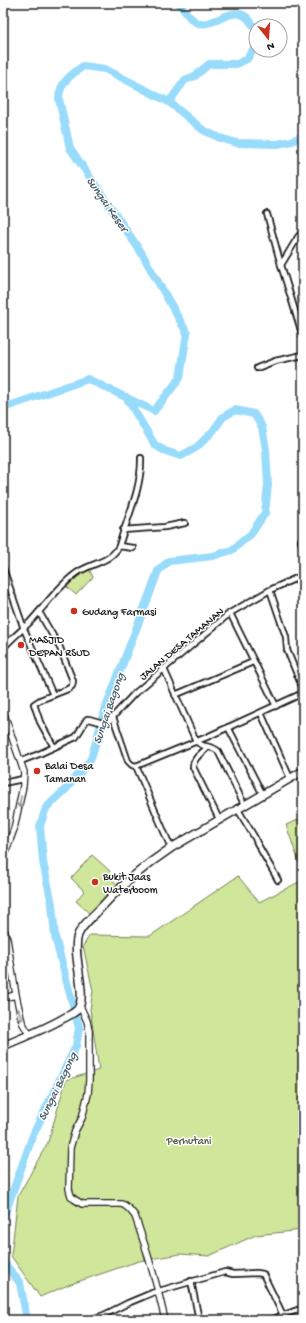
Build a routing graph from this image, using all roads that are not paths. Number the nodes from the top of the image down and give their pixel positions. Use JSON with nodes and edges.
{"nodes":[{"id":1,"x":267,"y":214,"type":"dead end"},
{"id":2,"x":303,"y":232,"type":"edge"},
{"id":3,"x":281,"y":265,"type":"junction"},
{"id":4,"x":303,"y":337,"type":"edge"},
{"id":5,"x":303,"y":355,"type":"edge"},
{"id":6,"x":257,"y":368,"type":"dead end"},
{"id":7,"x":140,"y":458,"type":"dead end"},
{"id":8,"x":185,"y":523,"type":"dead end"},
{"id":9,"x":124,"y":530,"type":"junction"},
{"id":10,"x":303,"y":536,"type":"edge"},
{"id":11,"x":119,"y":546,"type":"junction"},
{"id":12,"x":133,"y":548,"type":"dead end"},
{"id":13,"x":303,"y":549,"type":"edge"},
{"id":14,"x":3,"y":568,"type":"edge"},
{"id":15,"x":303,"y":575,"type":"edge"},
{"id":16,"x":270,"y":590,"type":"junction"},
{"id":17,"x":39,"y":612,"type":"junction"},
{"id":18,"x":230,"y":613,"type":"junction"},
{"id":19,"x":24,"y":629,"type":"junction"},
{"id":20,"x":3,"y":648,"type":"edge"},
{"id":21,"x":253,"y":662,"type":"junction"},
{"id":22,"x":164,"y":669,"type":"junction"},
{"id":23,"x":303,"y":689,"type":"edge"},
{"id":24,"x":303,"y":693,"type":"edge"},
{"id":25,"x":53,"y":695,"type":"junction"},
{"id":26,"x":175,"y":696,"type":"junction"},
{"id":27,"x":276,"y":706,"type":"junction"},
{"id":28,"x":3,"y":711,"type":"edge"},
{"id":29,"x":261,"y":713,"type":"junction"},
{"id":30,"x":113,"y":717,"type":"junction"},
{"id":31,"x":228,"y":727,"type":"junction"},
{"id":32,"x":196,"y":741,"type":"junction"},
{"id":33,"x":54,"y":747,"type":"junction"},
{"id":34,"x":208,"y":747,"type":"junction"},
{"id":35,"x":21,"y":761,"type":"junction"},
{"id":36,"x":136,"y":766,"type":"junction"},
{"id":37,"x":303,"y":771,"type":"edge"},
{"id":38,"x":290,"y":778,"type":"junction"},
{"id":39,"x":23,"y":779,"type":"junction"},
{"id":40,"x":3,"y":783,"type":"edge"},
{"id":41,"x":262,"y":793,"type":"junction"},
{"id":42,"x":244,"y":804,"type":"junction"},
{"id":43,"x":237,"y":808,"type":"junction"},
{"id":44,"x":219,"y":819,"type":"junction"},
{"id":45,"x":171,"y":848,"type":"junction"},
{"id":46,"x":3,"y":859,"type":"edge"},
{"id":47,"x":278,"y":880,"type":"dead end"},
{"id":48,"x":3,"y":927,"type":"edge"},
{"id":49,"x":5,"y":940,"type":"edge"},
{"id":50,"x":12,"y":970,"type":"junction"},
{"id":51,"x":3,"y":973,"type":"edge"},
{"id":52,"x":16,"y":995,"type":"junction"},
{"id":53,"x":3,"y":998,"type":"edge"},
{"id":54,"x":79,"y":1008,"type":"junction"},
{"id":55,"x":30,"y":1034,"type":"junction"},
{"id":56,"x":3,"y":1046,"type":"edge"},
{"id":57,"x":191,"y":1281,"type":"junction"},
{"id":58,"x":159,"y":1292,"type":"junction"},
{"id":59,"x":303,"y":1308,"type":"edge"},
{"id":60,"x":283,"y":1315,"type":"junction"},
{"id":61,"x":104,"y":1318,"type":"edge"},
{"id":62,"x":88,"y":1320,"type":"edge"},
{"id":63,"x":164,"y":1320,"type":"edge"},
{"id":64,"x":199,"y":1320,"type":"edge"},
{"id":65,"x":270,"y":1320,"type":"edge"}],
"edges":[{"from":1,"to":3,"type":"street"},
{"from":2,"to":3,"type":"street"},
{"from":3,"to":4,"type":"street"},
{"from":5,"to":6,"type":"street"},
{"from":7,"to":9,"type":"street"},
{"from":8,"to":9,"type":"street"},
{"from":9,"to":11,"type":"street"},
{"from":10,"to":13,"type":"street"},
{"from":11,"to":12,"type":"street"},
{"from":11,"to":17,"type":"street"},
{"from":14,"to":19,"type":"street"},
{"from":15,"to":16,"type":"street","name":"JALAN DESA TAMANAN"},
{"from":16,"to":18,"type":"street","name":"JALAN DESA TAMANAN"},
{"from":16,"to":23,"type":"street"},
{"from":17,"to":19,"type":"street"},
{"from":17,"to":25,"type":"street"},
{"from":18,"to":21,"type":"street"},
{"from":18,"to":22,"type":"street","name":"JALAN DESA TAMANAN"},
{"from":19,"to":20,"type":"street"},
{"from":19,"to":25,"type":"street"},
{"from":21,"to":26,"type":"street"},
{"from":21,"to":27,"type":"street"},
{"from":22,"to":26,"type":"street"},
{"from":22,"to":30,"type":"street","name":"JALAN DESA TAMANAN"},
{"from":24,"to":27,"type":"street"},
{"from":25,"to":33,"type":"street"},
{"from":26,"to":32,"type":"street"},
{"from":27,"to":29,"type":"street"},
{"from":28,"to":35,"type":"street"},
{"from":29,"to":31,"type":"street"},
{"from":29,"to":38,"type":"street"},
{"from":30,"to":33,"type":"street","name":"JALAN DESA TAMANAN"},
{"from":30,"to":36,"type":"street"},
{"from":31,"to":32,"type":"street"},
{"from":31,"to":41,"type":"street"},
{"from":32,"to":34,"type":"street"},
{"from":32,"to":36,"type":"street"},
{"from":33,"to":35,"type":"street","name":"JALAN DESA TAMANAN"},
{"from":34,"to":42,"type":"street"},
{"from":34,"to":44,"type":"street"},
{"from":35,"to":39,"type":"street"},
{"from":36,"to":45,"type":"street"},
{"from":37,"to":38,"type":"highway"},
{"from":38,"to":41,"type":"highway"},
{"from":39,"to":40,"type":"street"},
{"from":39,"to":46,"type":"street","one_way":true},
{"from":41,"to":42,"type":"highway"},
{"from":42,"to":43,"type":"highway"},
{"from":43,"to":44,"type":"highway"},
{"from":43,"to":47,"type":"street"},
{"from":44,"to":45,"type":"highway"},
{"from":45,"to":54,"type":"highway"},
{"from":48,"to":49,"type":"street"},
{"from":49,"to":50,"type":"street"},
{"from":50,"to":51,"type":"street"},
{"from":50,"to":52,"type":"street"},
{"from":52,"to":53,"type":"street"},
{"from":52,"to":55,"type":"street","one_way":true},
{"from":54,"to":55,"type":"highway"},
{"from":54,"to":58,"type":"street"},
{"from":55,"to":56,"type":"highway"},
{"from":57,"to":58,"type":"street"},
{"from":57,"to":60,"type":"street"},
{"from":57,"to":64,"type":"street"},
{"from":58,"to":61,"type":"street"},
{"from":58,"to":63,"type":"street"},
{"from":59,"to":60,"type":"street"},
{"from":60,"to":65,"type":"street"},
{"from":61,"to":62,"type":"street"}]}
